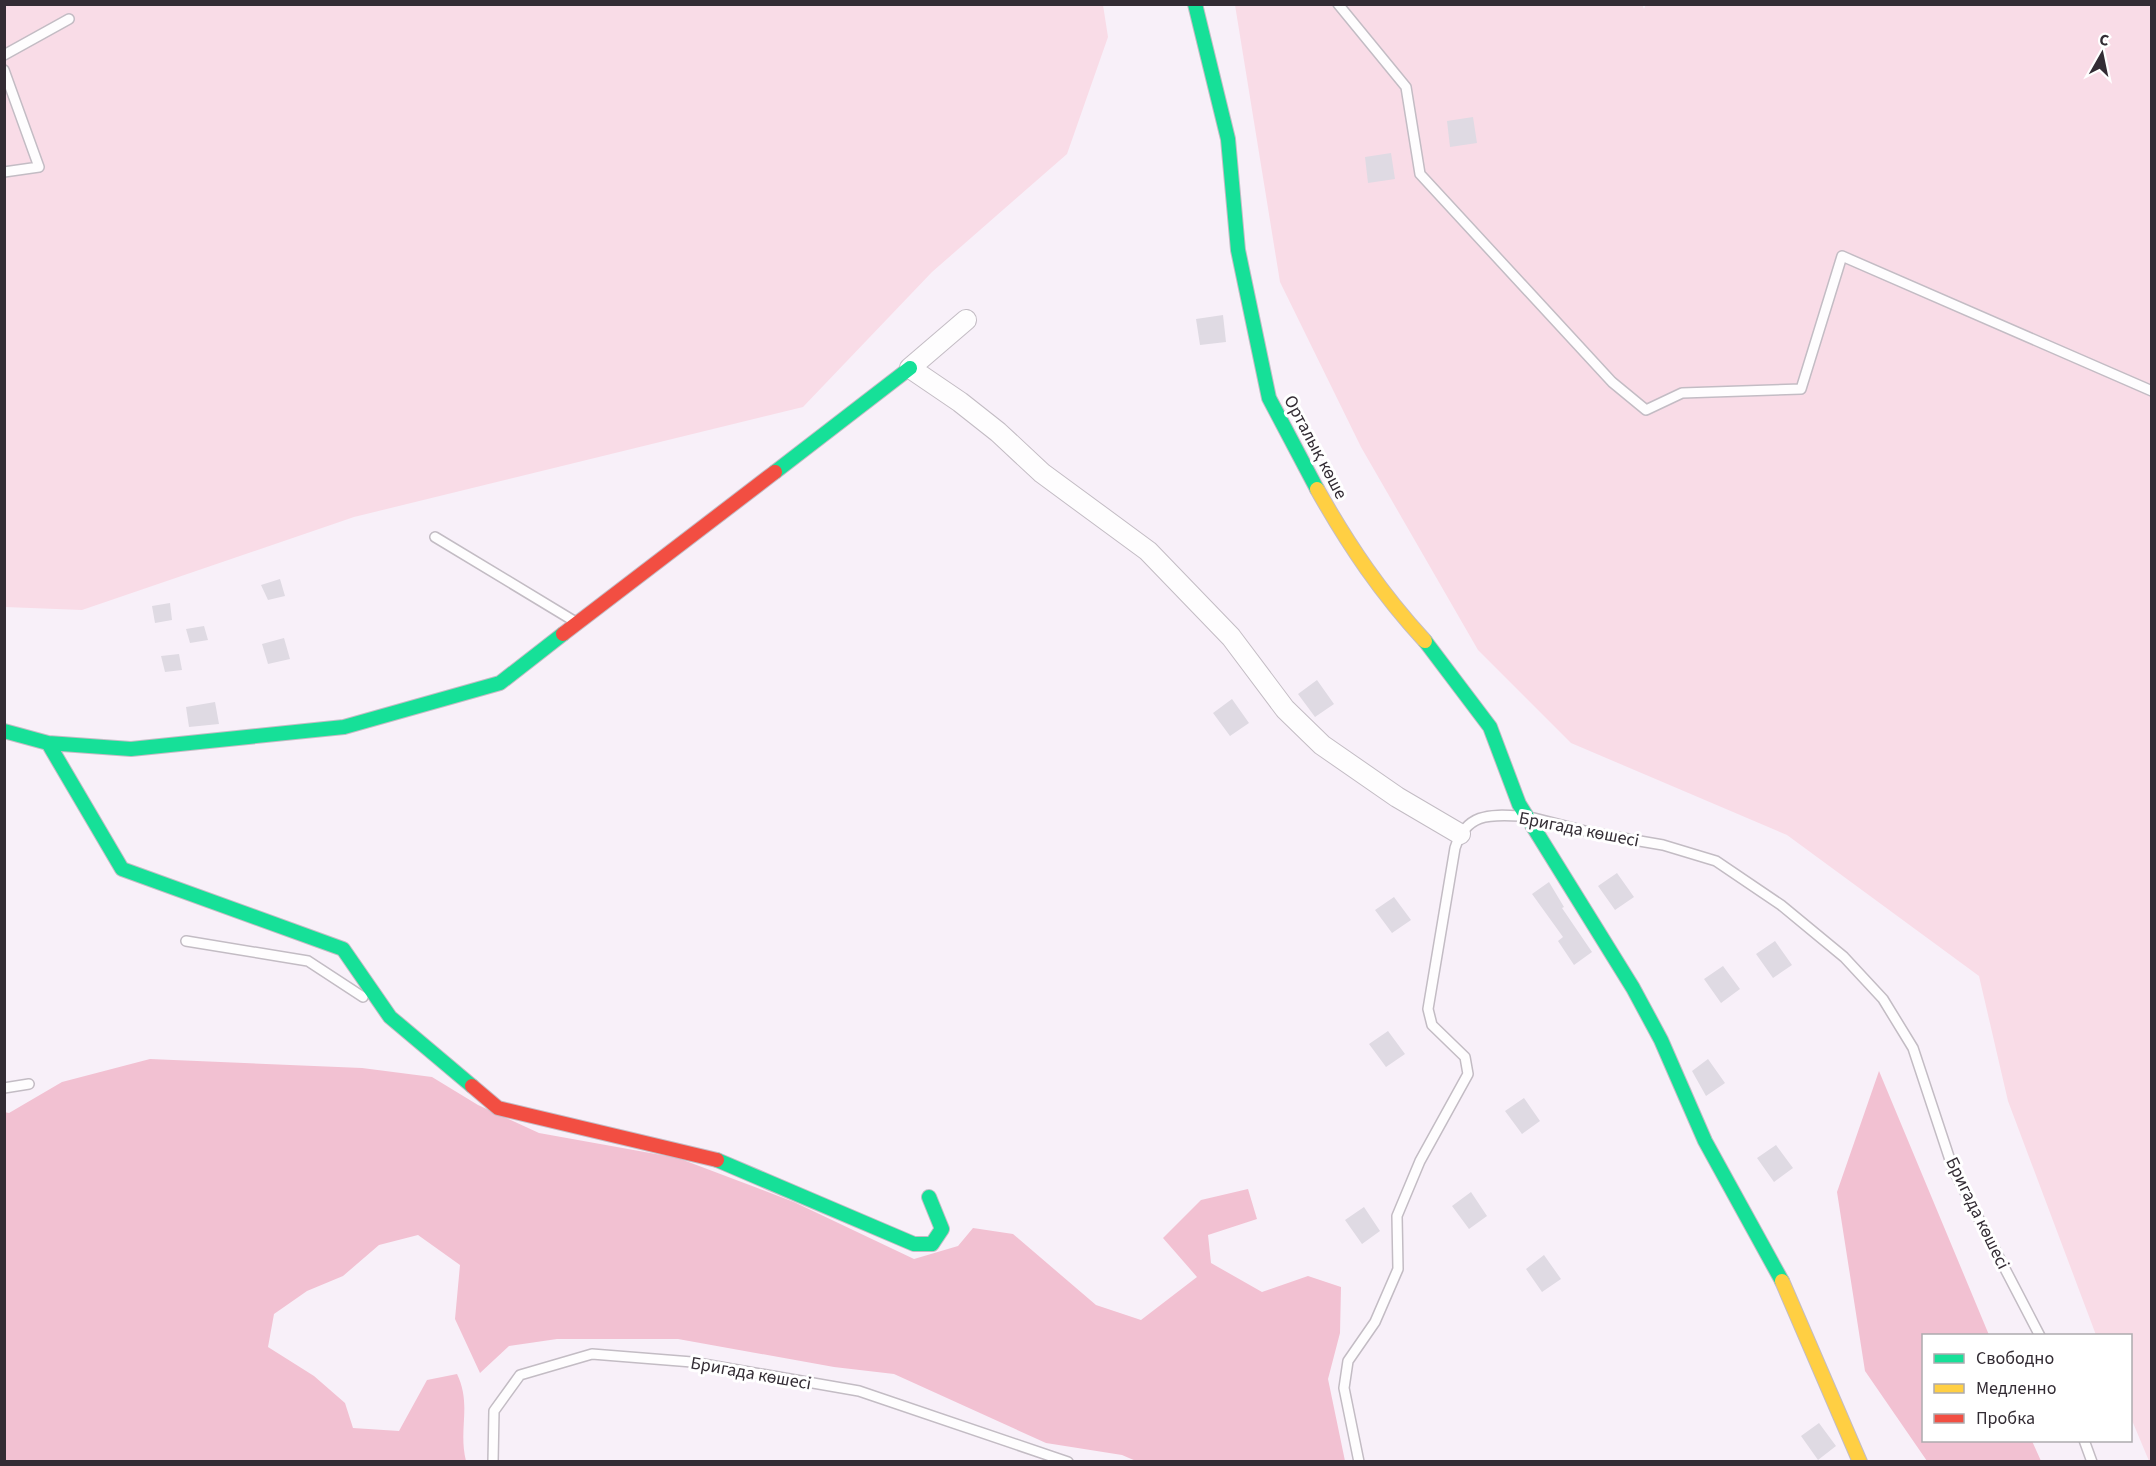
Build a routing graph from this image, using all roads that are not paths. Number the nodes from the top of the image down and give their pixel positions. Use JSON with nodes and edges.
{"nodes":[{"id":1,"x":1195,"y":4,"type":"edge"},
{"id":2,"x":1338,"y":4,"type":"edge"},
{"id":3,"x":69,"y":19,"type":"dead end"},
{"id":4,"x":4,"y":55,"type":"edge"},
{"id":5,"x":4,"y":70,"type":"edge"},
{"id":6,"x":4,"y":172,"type":"edge"},
{"id":7,"x":966,"y":320,"type":"dead end"},
{"id":8,"x":910,"y":368,"type":"junction"},
{"id":9,"x":2151,"y":391,"type":"edge"},
{"id":10,"x":435,"y":537,"type":"dead end"},
{"id":11,"x":579,"y":624,"type":"junction"},
{"id":12,"x":4,"y":731,"type":"edge"},
{"id":13,"x":48,"y":743,"type":"junction"},
{"id":14,"x":1527,"y":817,"type":"junction"},
{"id":15,"x":1460,"y":834,"type":"junction"},
{"id":16,"x":186,"y":941,"type":"dead end"},
{"id":17,"x":390,"y":1017,"type":"junction"},
{"id":18,"x":29,"y":1084,"type":"dead end"},
{"id":19,"x":4,"y":1088,"type":"edge"},
{"id":20,"x":929,"y":1197,"type":"dead end"},
{"id":21,"x":2039,"y":1334,"type":"edge"},
{"id":22,"x":2085,"y":1442,"type":"edge"},
{"id":23,"x":493,"y":1461,"type":"edge"},
{"id":24,"x":1068,"y":1461,"type":"edge"},
{"id":25,"x":1359,"y":1461,"type":"edge"},
{"id":26,"x":1860,"y":1461,"type":"edge"},
{"id":27,"x":2092,"y":1461,"type":"edge"}],
"edges":[{"from":1,"to":14,"type":"street","name":"Орталық көше"},
{"from":2,"to":9,"type":"lane"},
{"from":3,"to":4,"type":"lane"},
{"from":5,"to":6,"type":"lane"},
{"from":7,"to":8,"type":"street"},
{"from":8,"to":11,"type":"street"},
{"from":8,"to":15,"type":"street"},
{"from":10,"to":11,"type":"lane"},
{"from":11,"to":13,"type":"street"},
{"from":12,"to":13,"type":"street"},
{"from":13,"to":17,"type":"street"},
{"from":14,"to":15,"type":"lane","name":"Бригада көшесі"},
{"from":14,"to":21,"type":"lane","name":"Бригада көшесі"},
{"from":14,"to":26,"type":"street","name":"Орталық көше"},
{"from":15,"to":25,"type":"lane"},
{"from":16,"to":17,"type":"lane"},
{"from":17,"to":20,"type":"street"},
{"from":18,"to":19,"type":"lane"},
{"from":22,"to":27,"type":"lane"},
{"from":23,"to":24,"type":"lane","name":"Бригада көшесі"}]}
